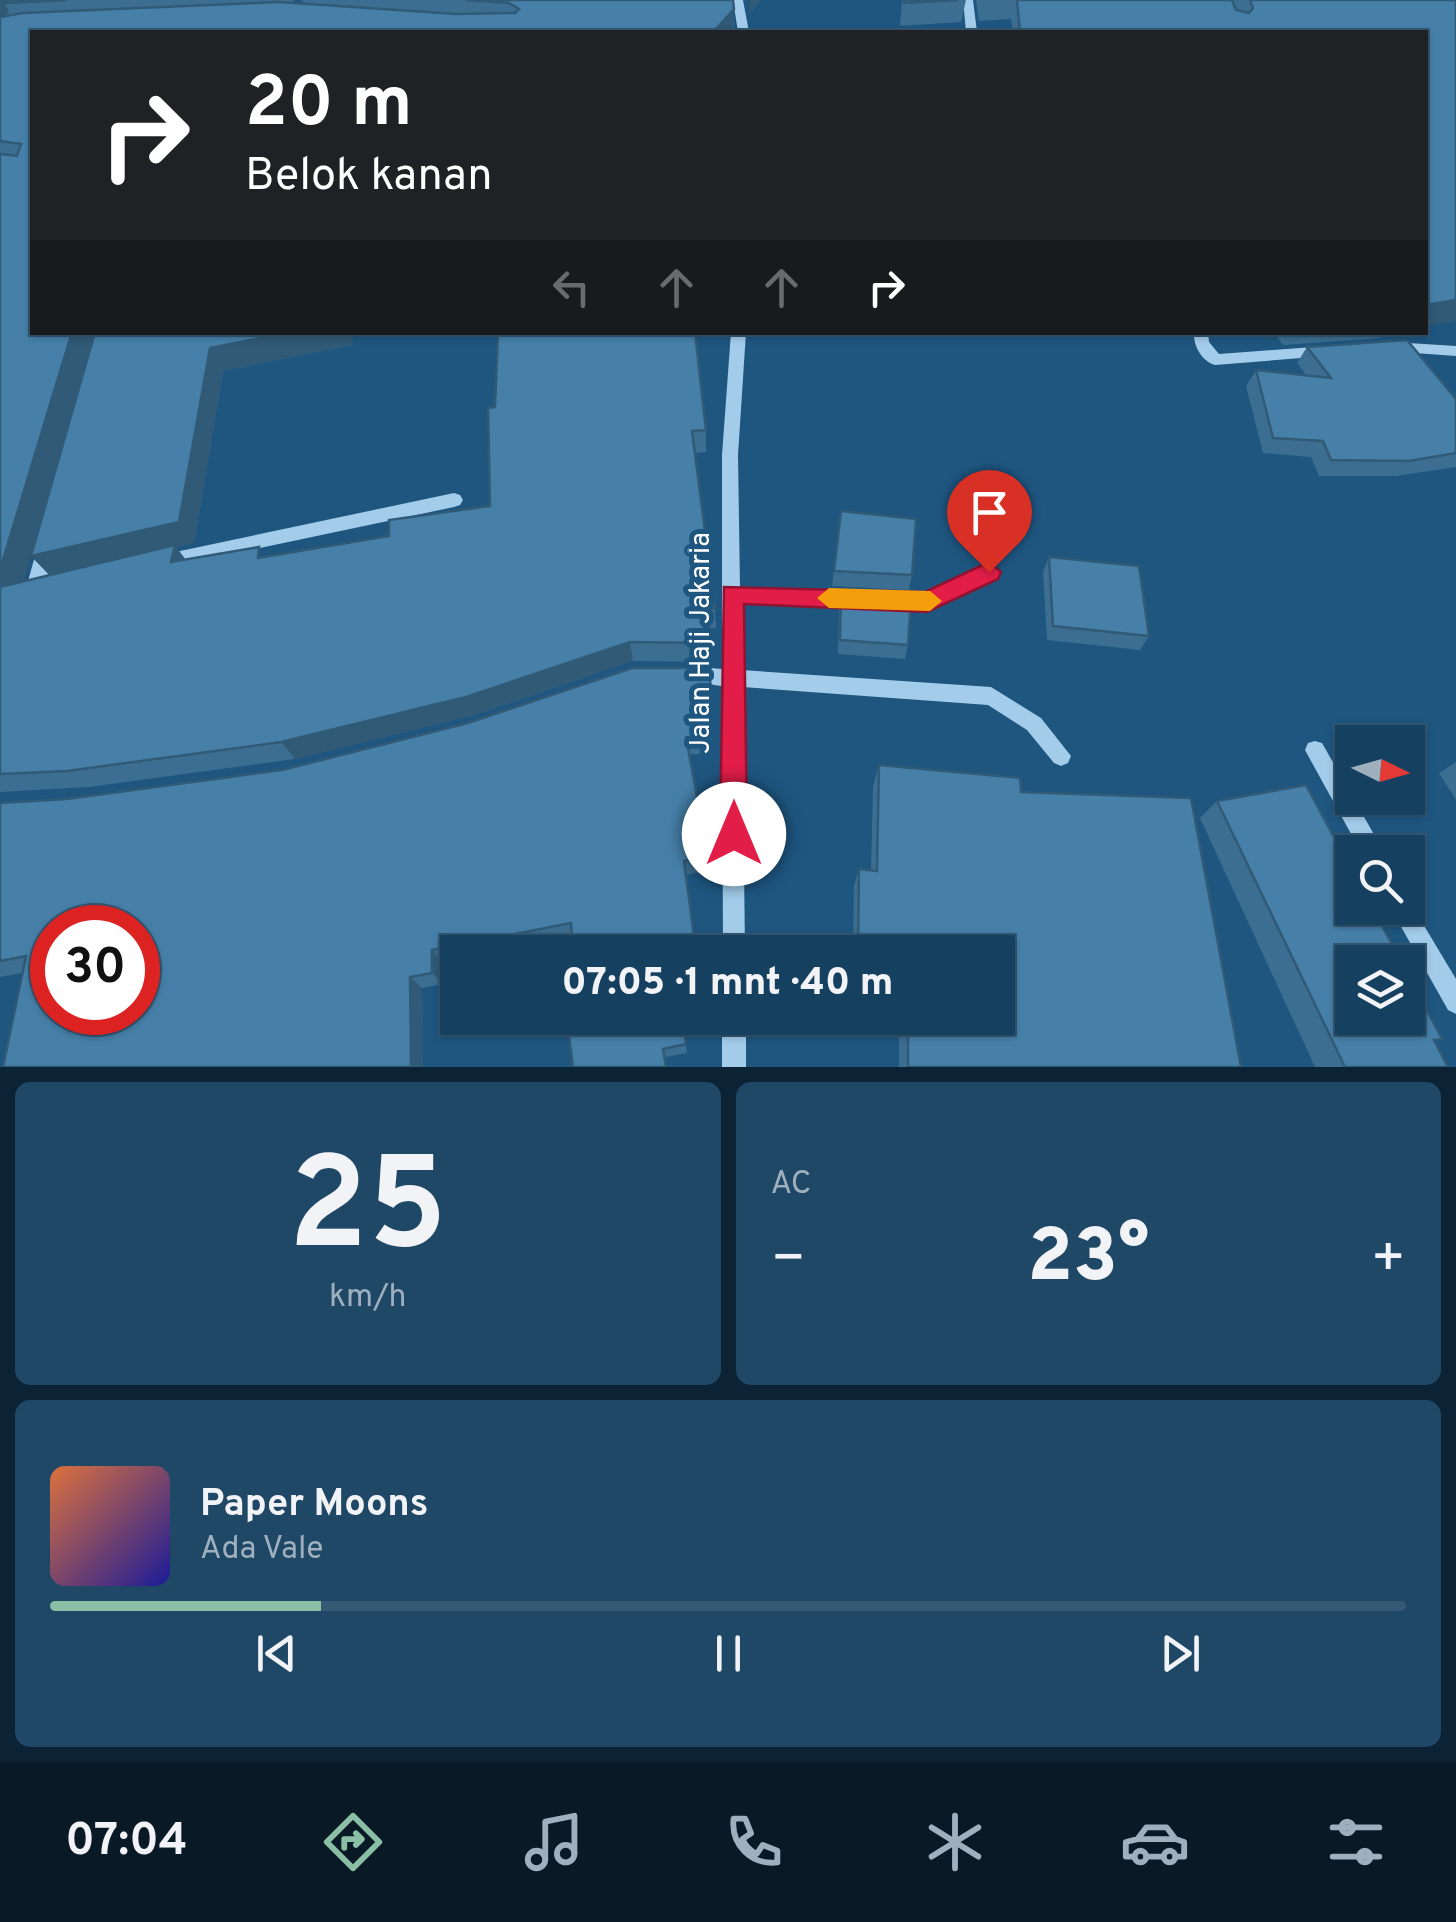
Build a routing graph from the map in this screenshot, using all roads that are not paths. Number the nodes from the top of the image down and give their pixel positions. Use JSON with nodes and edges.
{"nodes":[{"id":1,"x":738,"y":0,"type":"edge"},
{"id":2,"x":968,"y":0,"type":"edge"},
{"id":3,"x":744,"y":30,"type":"edge"},
{"id":4,"x":972,"y":30,"type":"edge"},
{"id":5,"x":739,"y":335,"type":"edge"},
{"id":6,"x":1201,"y":335,"type":"edge"},
{"id":7,"x":1373,"y":346,"type":"edge"},
{"id":8,"x":1338,"y":350,"type":"edge"},
{"id":9,"x":1456,"y":351,"type":"edge"},
{"id":10,"x":454,"y":500,"type":"dead end"},
{"id":11,"x":55,"y":518,"type":"edge"},
{"id":12,"x":149,"y":565,"type":"edge"},
{"id":13,"x":989,"y":572,"type":"dead end"},
{"id":14,"x":35,"y":592,"type":"edge"},
{"id":15,"x":732,"y":594,"type":"junction"},
{"id":16,"x":674,"y":675,"type":"edge"},
{"id":17,"x":733,"y":675,"type":"junction"},
{"id":18,"x":1315,"y":750,"type":"dead end"},
{"id":19,"x":1061,"y":756,"type":"dead end"},
{"id":20,"x":1363,"y":835,"type":"edge"},
{"id":21,"x":1413,"y":925,"type":"edge"},
{"id":22,"x":734,"y":935,"type":"edge"},
{"id":23,"x":1456,"y":1002,"type":"edge"},
{"id":24,"x":734,"y":1035,"type":"edge"},
{"id":25,"x":734,"y":1067,"type":"edge"}],
"edges":[{"from":1,"to":3,"type":"street"},
{"from":2,"to":4,"type":"street"},
{"from":5,"to":15,"type":"street","name":"Jalan Haji Jakaria"},
{"from":6,"to":8,"type":"street"},
{"from":7,"to":9,"type":"street"},
{"from":10,"to":12,"type":"street"},
{"from":11,"to":14,"type":"street"},
{"from":13,"to":15,"type":"street"},
{"from":15,"to":17,"type":"street","name":"Jalan Haji Jakaria"},
{"from":16,"to":17,"type":"street"},
{"from":17,"to":19,"type":"street"},
{"from":17,"to":22,"type":"street","name":"Jalan Haji Jakaria"},
{"from":18,"to":20,"type":"street"},
{"from":21,"to":23,"type":"street"},
{"from":24,"to":25,"type":"street"}]}
